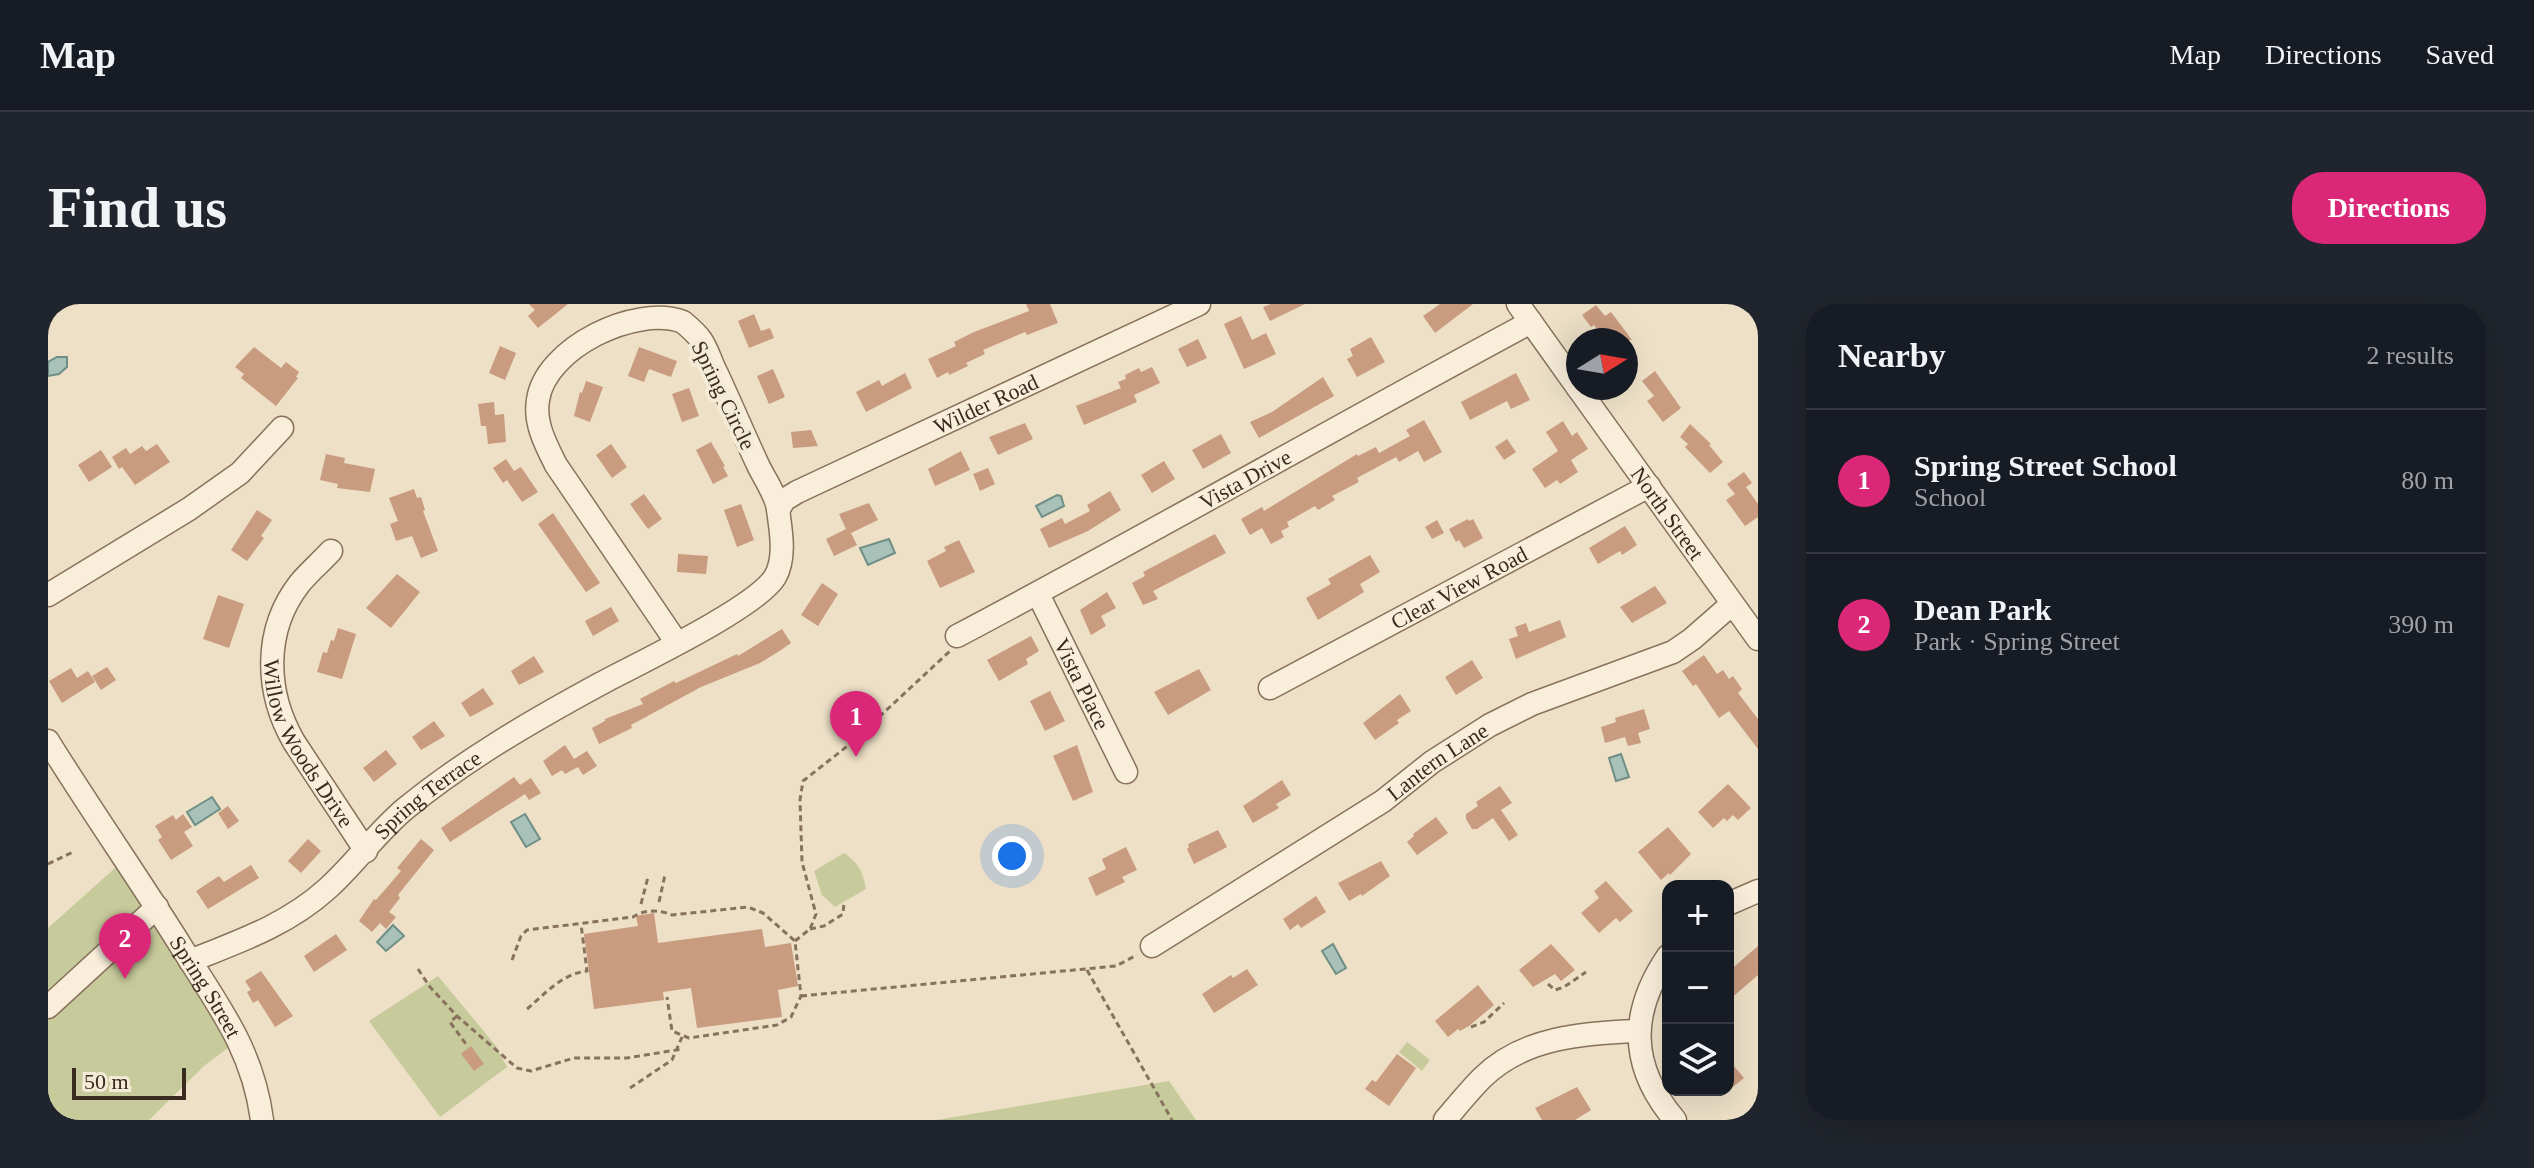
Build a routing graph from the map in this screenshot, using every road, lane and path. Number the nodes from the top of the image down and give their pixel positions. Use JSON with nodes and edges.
{"nodes":[{"id":1,"x":1199,"y":304,"type":"edge"},
{"id":2,"x":1524,"y":313,"type":"edge"},
{"id":3,"x":1566,"y":371,"type":"edge"},
{"id":4,"x":1587,"y":400,"type":"edge"},
{"id":5,"x":282,"y":428,"type":"dead end"},
{"id":6,"x":1649,"y":486,"type":"junction"},
{"id":7,"x":779,"y":509,"type":"junction"},
{"id":8,"x":331,"y":551,"type":"dead end"},
{"id":9,"x":1038,"y":594,"type":"junction"},
{"id":10,"x":48,"y":595,"type":"edge"},
{"id":11,"x":1732,"y":604,"type":"junction"},
{"id":12,"x":957,"y":636,"type":"joint"},
{"id":13,"x":1758,"y":639,"type":"edge"},
{"id":14,"x":677,"y":643,"type":"junction"},
{"id":15,"x":1270,"y":688,"type":"dead end"},
{"id":16,"x":48,"y":741,"type":"edge"},
{"id":17,"x":1126,"y":772,"type":"dead end"},
{"id":18,"x":366,"y":851,"type":"junction"},
{"id":19,"x":73,"y":852,"type":"dead end"},
{"id":20,"x":48,"y":864,"type":"edge"},
{"id":21,"x":665,"y":875,"type":"dead end"},
{"id":22,"x":648,"y":877,"type":"dead end"},
{"id":23,"x":1758,"y":891,"type":"edge"},
{"id":24,"x":1734,"y":901,"type":"edge"},
{"id":25,"x":659,"y":902,"type":"dead end"},
{"id":26,"x":844,"y":902,"type":"dead end"},
{"id":27,"x":649,"y":903,"type":"dead end"},
{"id":28,"x":641,"y":904,"type":"dead end"},
{"id":29,"x":157,"y":907,"type":"junction"},
{"id":30,"x":650,"y":912,"type":"junction"},
{"id":31,"x":581,"y":923,"type":"junction"},
{"id":32,"x":810,"y":929,"type":"junction"},
{"id":33,"x":795,"y":941,"type":"junction"},
{"id":34,"x":1152,"y":946,"type":"joint"},
{"id":35,"x":512,"y":960,"type":"dead end"},
{"id":36,"x":190,"y":961,"type":"junction"},
{"id":37,"x":1662,"y":965,"type":"edge"},
{"id":38,"x":418,"y":969,"type":"dead end"},
{"id":39,"x":1087,"y":970,"type":"junction"},
{"id":40,"x":1586,"y":972,"type":"dead end"},
{"id":41,"x":1548,"y":984,"type":"dead end"},
{"id":42,"x":801,"y":996,"type":"junction"},
{"id":43,"x":667,"y":997,"type":"dead end"},
{"id":44,"x":1504,"y":1003,"type":"dead end"},
{"id":45,"x":48,"y":1007,"type":"edge"},
{"id":46,"x":527,"y":1009,"type":"dead end"},
{"id":47,"x":457,"y":1016,"type":"junction"},
{"id":48,"x":1471,"y":1027,"type":"dead end"},
{"id":49,"x":1638,"y":1031,"type":"junction"},
{"id":50,"x":682,"y":1037,"type":"dead end"},
{"id":51,"x":468,"y":1047,"type":"dead end"},
{"id":52,"x":680,"y":1049,"type":"junction"},
{"id":53,"x":630,"y":1088,"type":"dead end"},
{"id":54,"x":1171,"y":1119,"type":"edge"},
{"id":55,"x":262,"y":1120,"type":"edge"},
{"id":56,"x":1445,"y":1120,"type":"edge"},
{"id":57,"x":1675,"y":1120,"type":"edge"}],
"edges":[{"from":1,"to":7,"type":"street","name":"Wilder Road"},
{"from":2,"to":3,"type":"street","name":"North Street"},
{"from":2,"to":9,"type":"street","name":"Vista Drive"},
{"from":4,"to":6,"type":"street","name":"North Street"},
{"from":5,"to":10,"type":"street"},
{"from":6,"to":11,"type":"street","name":"North Street"},
{"from":6,"to":15,"type":"street","name":"Clear View Road"},
{"from":7,"to":14,"type":"street","name":"Spring Circle"},
{"from":7,"to":14,"type":"street","name":"Spring Circle"},
{"from":8,"to":18,"type":"street","name":"Willow Woods Drive"},
{"from":9,"to":12,"type":"street","name":"Vista Drive"},
{"from":9,"to":17,"type":"street","name":"Vista Place"},
{"from":11,"to":13,"type":"street","name":"North Street"},
{"from":11,"to":34,"type":"street","name":"Lantern Lane"},
{"from":12,"to":32,"type":"path"},
{"from":14,"to":18,"type":"street","name":"Spring Terrace"},
{"from":16,"to":29,"type":"street","name":"Spring Street"},
{"from":18,"to":36,"type":"street","name":"Spring Terrace"},
{"from":19,"to":20,"type":"path"},
{"from":21,"to":25,"type":"path"},
{"from":22,"to":28,"type":"path"},
{"from":23,"to":24,"type":"street"},
{"from":26,"to":32,"type":"path"},
{"from":27,"to":30,"type":"path"},
{"from":29,"to":36,"type":"street","name":"Spring Street"},
{"from":29,"to":45,"type":"street"},
{"from":30,"to":31,"type":"path"},
{"from":30,"to":33,"type":"path"},
{"from":31,"to":35,"type":"path"},
{"from":31,"to":46,"type":"path"},
{"from":32,"to":33,"type":"path"},
{"from":33,"to":42,"type":"path"},
{"from":34,"to":39,"type":"path"},
{"from":36,"to":55,"type":"street","name":"Spring Street"},
{"from":37,"to":49,"type":"street"},
{"from":38,"to":47,"type":"path"},
{"from":39,"to":42,"type":"path"},
{"from":39,"to":54,"type":"path"},
{"from":40,"to":41,"type":"path"},
{"from":42,"to":43,"type":"path"},
{"from":44,"to":48,"type":"path"},
{"from":47,"to":51,"type":"path"},
{"from":47,"to":52,"type":"path"},
{"from":49,"to":56,"type":"street"},
{"from":49,"to":57,"type":"street"},
{"from":50,"to":52,"type":"path"},
{"from":52,"to":53,"type":"path"}]}
